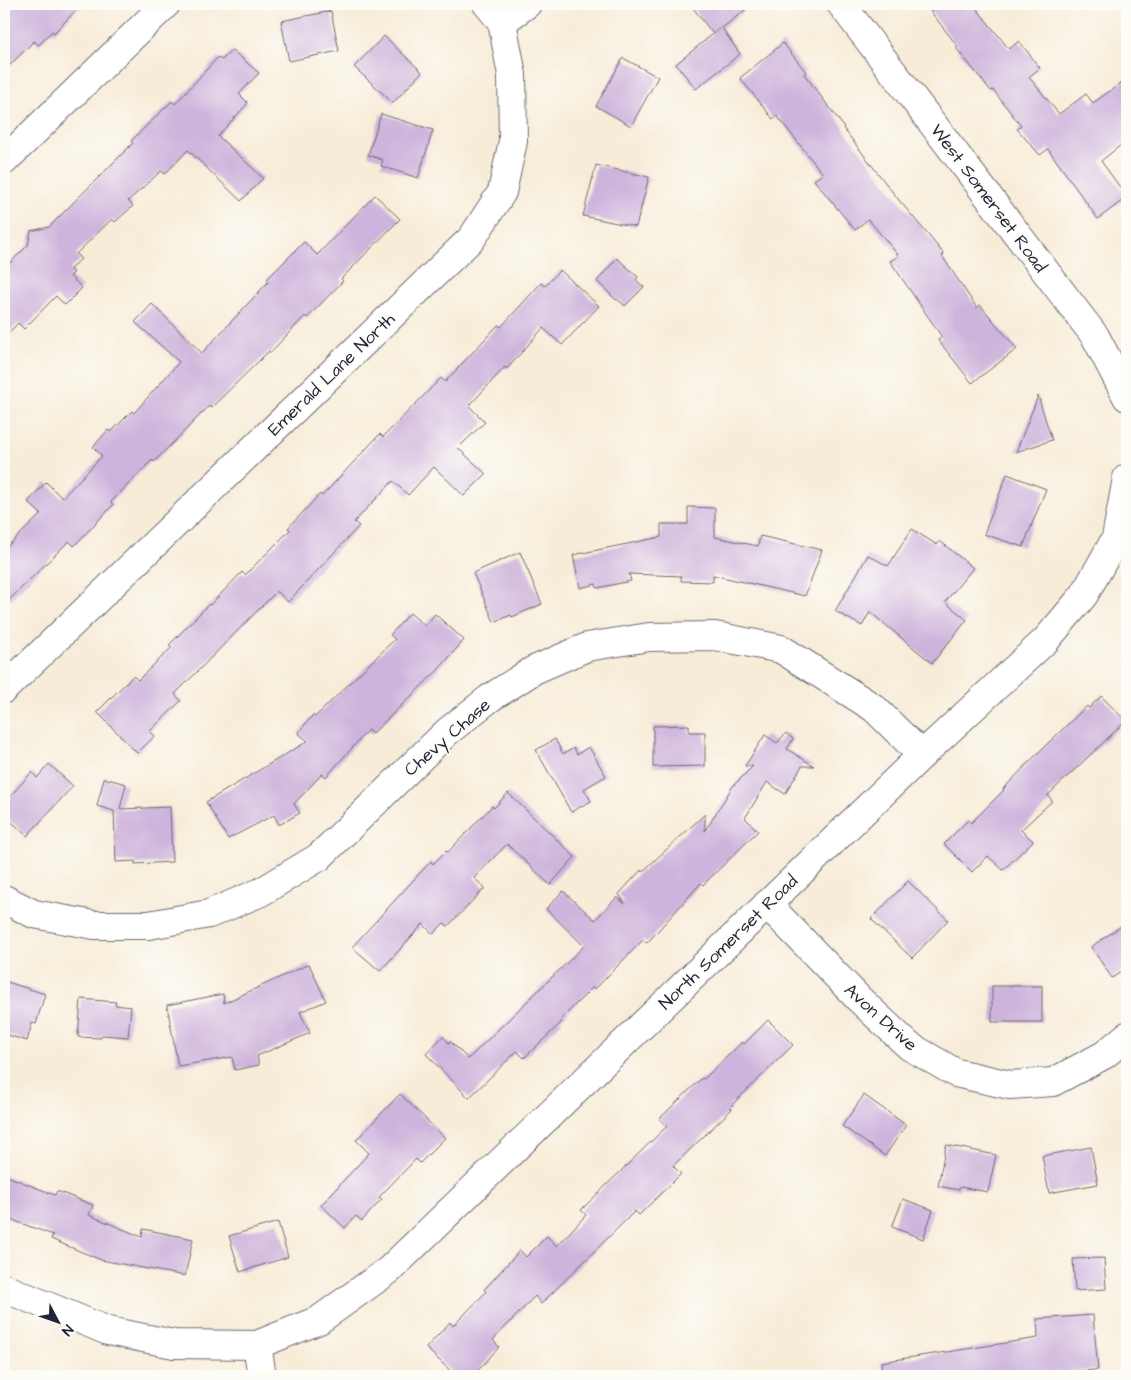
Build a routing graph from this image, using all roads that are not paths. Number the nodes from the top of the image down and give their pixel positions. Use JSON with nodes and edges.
{"nodes":[{"id":1,"x":166,"y":4,"type":"edge"},
{"id":2,"x":527,"y":4,"type":"edge"},
{"id":3,"x":841,"y":4,"type":"edge"},
{"id":4,"x":495,"y":13,"type":"edge"},
{"id":5,"x":4,"y":161,"type":"edge"},
{"id":6,"x":1127,"y":397,"type":"edge"},
{"id":7,"x":1127,"y":478,"type":"edge"},
{"id":8,"x":4,"y":689,"type":"edge"},
{"id":9,"x":922,"y":754,"type":"junction"},
{"id":10,"x":4,"y":899,"type":"edge"},
{"id":11,"x":767,"y":904,"type":"junction"},
{"id":12,"x":1127,"y":1036,"type":"edge"},
{"id":13,"x":4,"y":1288,"type":"edge"},
{"id":14,"x":257,"y":1345,"type":"junction"},
{"id":15,"x":262,"y":1376,"type":"edge"}],
"edges":[{"from":1,"to":5,"type":"street"},
{"from":2,"to":4,"type":"street","name":"Emerald Lane North"},
{"from":3,"to":6,"type":"street","name":"West Somerset Road"},
{"from":4,"to":8,"type":"street","name":"Emerald Lane North"},
{"from":7,"to":9,"type":"street","name":"North Somerset Road"},
{"from":9,"to":10,"type":"street","name":"Chevy Chase"},
{"from":9,"to":11,"type":"street","name":"North Somerset Road"},
{"from":11,"to":12,"type":"street","name":"Avon Drive"},
{"from":11,"to":14,"type":"street","name":"North Somerset Road"},
{"from":13,"to":14,"type":"street"},
{"from":14,"to":15,"type":"street"}]}
